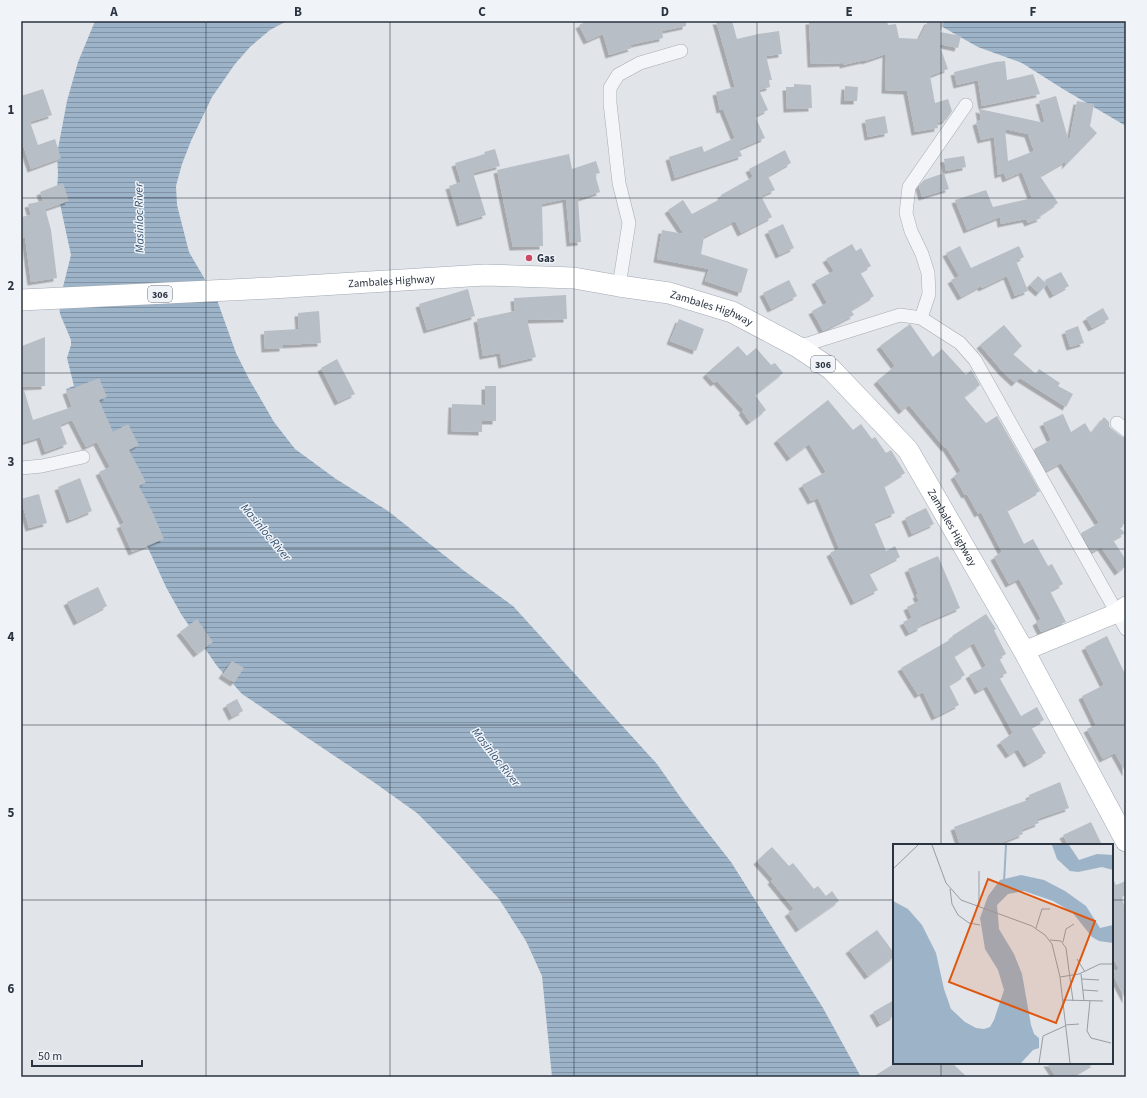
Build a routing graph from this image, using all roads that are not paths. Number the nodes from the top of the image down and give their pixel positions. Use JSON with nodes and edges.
{"nodes":[{"id":1,"x":681,"y":51,"type":"dead end"},
{"id":2,"x":966,"y":105,"type":"dead end"},
{"id":3,"x":619,"y":286,"type":"junction"},
{"id":4,"x":21,"y":300,"type":"edge"},
{"id":5,"x":921,"y":318,"type":"junction"},
{"id":6,"x":798,"y":347,"type":"junction"},
{"id":7,"x":83,"y":457,"type":"dead end"},
{"id":8,"x":21,"y":468,"type":"edge"},
{"id":9,"x":1122,"y":609,"type":"edge"},
{"id":10,"x":1126,"y":630,"type":"edge"},
{"id":11,"x":1024,"y":651,"type":"junction"},
{"id":12,"x":1126,"y":842,"type":"edge"}],
"edges":[{"from":1,"to":3,"type":"street"},
{"from":2,"to":5,"type":"street"},
{"from":3,"to":4,"type":"main road","name":"Zambales Highway","number":"306"},
{"from":3,"to":6,"type":"main road","name":"Zambales Highway","number":"306"},
{"from":5,"to":6,"type":"street"},
{"from":5,"to":9,"type":"street"},
{"from":6,"to":11,"type":"main road","name":"Zambales Highway","number":"306"},
{"from":7,"to":8,"type":"street"},
{"from":9,"to":10,"type":"street"},
{"from":9,"to":11,"type":"street"},
{"from":11,"to":12,"type":"main road","name":"Zambales Highway","number":"306"}]}
